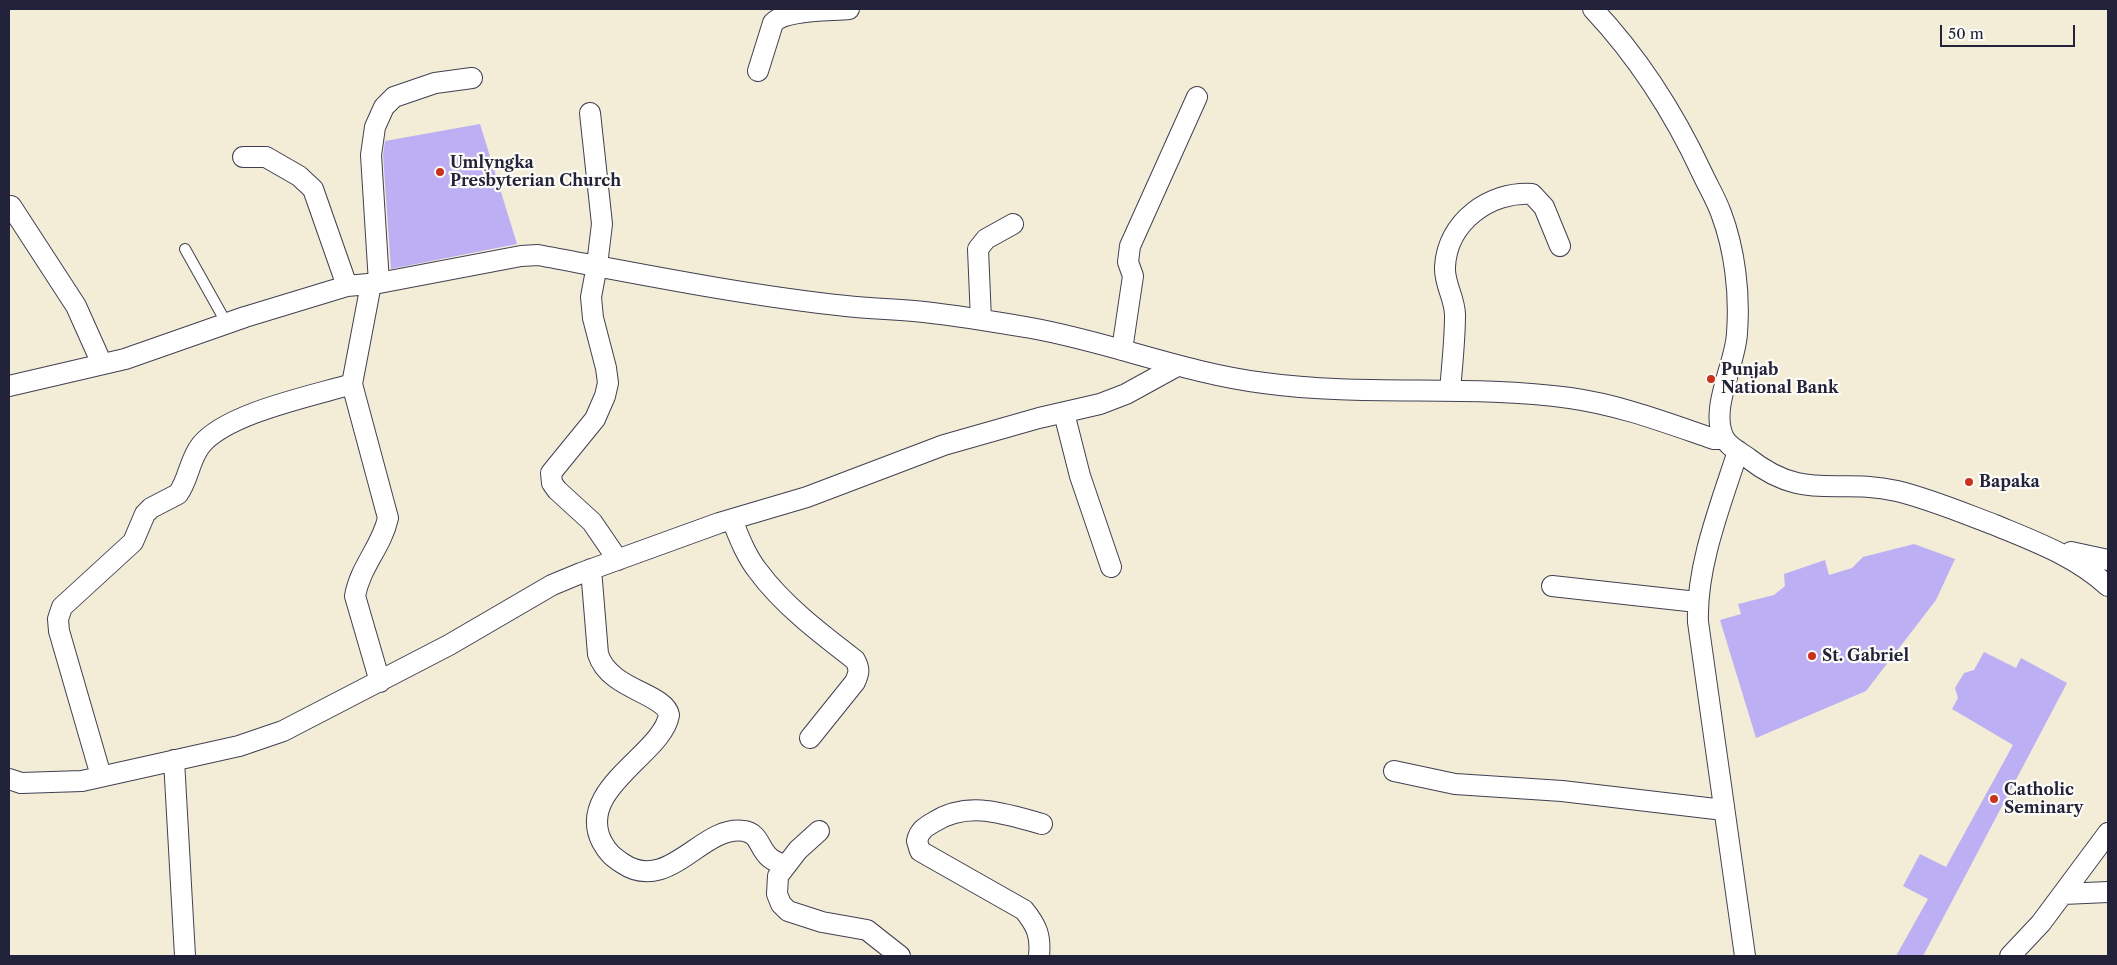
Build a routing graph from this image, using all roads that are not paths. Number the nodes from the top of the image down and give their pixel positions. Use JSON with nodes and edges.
{"nodes":[{"id":1,"x":849,"y":9,"type":"edge"},
{"id":2,"x":1594,"y":9,"type":"edge"},
{"id":3,"x":758,"y":71,"type":"dead end"},
{"id":4,"x":472,"y":78,"type":"dead end"},
{"id":5,"x":1197,"y":97,"type":"dead end"},
{"id":6,"x":590,"y":113,"type":"dead end"},
{"id":7,"x":243,"y":157,"type":"dead end"},
{"id":8,"x":10,"y":206,"type":"dead end"},
{"id":9,"x":1013,"y":224,"type":"dead end"},
{"id":10,"x":1560,"y":246,"type":"dead end"},
{"id":11,"x":185,"y":249,"type":"dead end"},
{"id":12,"x":597,"y":266,"type":"junction"},
{"id":13,"x":375,"y":284,"type":"junction"},
{"id":14,"x":346,"y":286,"type":"junction"},
{"id":15,"x":981,"y":320,"type":"junction"},
{"id":16,"x":227,"y":324,"type":"junction"},
{"id":17,"x":1122,"y":350,"type":"junction"},
{"id":18,"x":102,"y":364,"type":"junction"},
{"id":19,"x":1177,"y":366,"type":"junction"},
{"id":20,"x":352,"y":384,"type":"junction"},
{"id":21,"x":9,"y":386,"type":"edge"},
{"id":22,"x":1450,"y":392,"type":"junction"},
{"id":23,"x":1064,"y":413,"type":"junction"},
{"id":24,"x":1731,"y":445,"type":"junction"},
{"id":25,"x":732,"y":520,"type":"junction"},
{"id":26,"x":2054,"y":549,"type":"junction"},
{"id":27,"x":618,"y":560,"type":"junction"},
{"id":28,"x":2108,"y":560,"type":"edge"},
{"id":29,"x":1111,"y":568,"type":"dead end"},
{"id":30,"x":591,"y":570,"type":"junction"},
{"id":31,"x":1552,"y":586,"type":"dead end"},
{"id":32,"x":2108,"y":586,"type":"edge"},
{"id":33,"x":1697,"y":602,"type":"junction"},
{"id":34,"x":380,"y":682,"type":"junction"},
{"id":35,"x":810,"y":738,"type":"dead end"},
{"id":36,"x":174,"y":760,"type":"junction"},
{"id":37,"x":1394,"y":771,"type":"dead end"},
{"id":38,"x":102,"y":776,"type":"junction"},
{"id":39,"x":9,"y":779,"type":"edge"},
{"id":40,"x":1724,"y":810,"type":"junction"},
{"id":41,"x":1042,"y":824,"type":"dead end"},
{"id":42,"x":819,"y":831,"type":"dead end"},
{"id":43,"x":2108,"y":833,"type":"edge"},
{"id":44,"x":785,"y":866,"type":"junction"},
{"id":45,"x":2108,"y":892,"type":"edge"},
{"id":46,"x":2062,"y":894,"type":"junction"},
{"id":47,"x":890,"y":953,"type":"edge"},
{"id":48,"x":184,"y":956,"type":"edge"},
{"id":49,"x":1038,"y":956,"type":"edge"},
{"id":50,"x":1053,"y":956,"type":"edge"},
{"id":51,"x":1745,"y":956,"type":"edge"},
{"id":52,"x":2010,"y":956,"type":"edge"}],
"edges":[{"from":1,"to":3,"type":"street"},
{"from":2,"to":24,"type":"street"},
{"from":4,"to":13,"type":"street"},
{"from":5,"to":17,"type":"street"},
{"from":6,"to":12,"type":"street"},
{"from":7,"to":14,"type":"street"},
{"from":8,"to":18,"type":"street"},
{"from":9,"to":15,"type":"street"},
{"from":10,"to":22,"type":"street"},
{"from":11,"to":16,"type":"lane"},
{"from":12,"to":13,"type":"street"},
{"from":12,"to":15,"type":"street"},
{"from":12,"to":27,"type":"street"},
{"from":13,"to":14,"type":"street"},
{"from":13,"to":20,"type":"street"},
{"from":14,"to":16,"type":"street"},
{"from":15,"to":17,"type":"street"},
{"from":16,"to":18,"type":"street"},
{"from":17,"to":19,"type":"street"},
{"from":18,"to":21,"type":"street"},
{"from":19,"to":22,"type":"street"},
{"from":19,"to":23,"type":"street"},
{"from":20,"to":34,"type":"street"},
{"from":20,"to":38,"type":"street"},
{"from":22,"to":24,"type":"street"},
{"from":23,"to":25,"type":"street"},
{"from":23,"to":29,"type":"street"},
{"from":24,"to":26,"type":"street"},
{"from":24,"to":33,"type":"street"},
{"from":25,"to":27,"type":"street"},
{"from":25,"to":35,"type":"street"},
{"from":26,"to":28,"type":"street"},
{"from":26,"to":32,"type":"street"},
{"from":27,"to":30,"type":"street"},
{"from":30,"to":34,"type":"street"},
{"from":30,"to":44,"type":"street"},
{"from":31,"to":33,"type":"street"},
{"from":33,"to":40,"type":"street"},
{"from":34,"to":36,"type":"street"},
{"from":36,"to":38,"type":"street"},
{"from":36,"to":48,"type":"street"},
{"from":37,"to":40,"type":"street"},
{"from":38,"to":39,"type":"street"},
{"from":40,"to":51,"type":"street"},
{"from":41,"to":49,"type":"street"},
{"from":42,"to":44,"type":"street"},
{"from":43,"to":46,"type":"street"},
{"from":44,"to":47,"type":"street"},
{"from":45,"to":46,"type":"street"},
{"from":46,"to":52,"type":"street"},
{"from":49,"to":50,"type":"street"}]}
